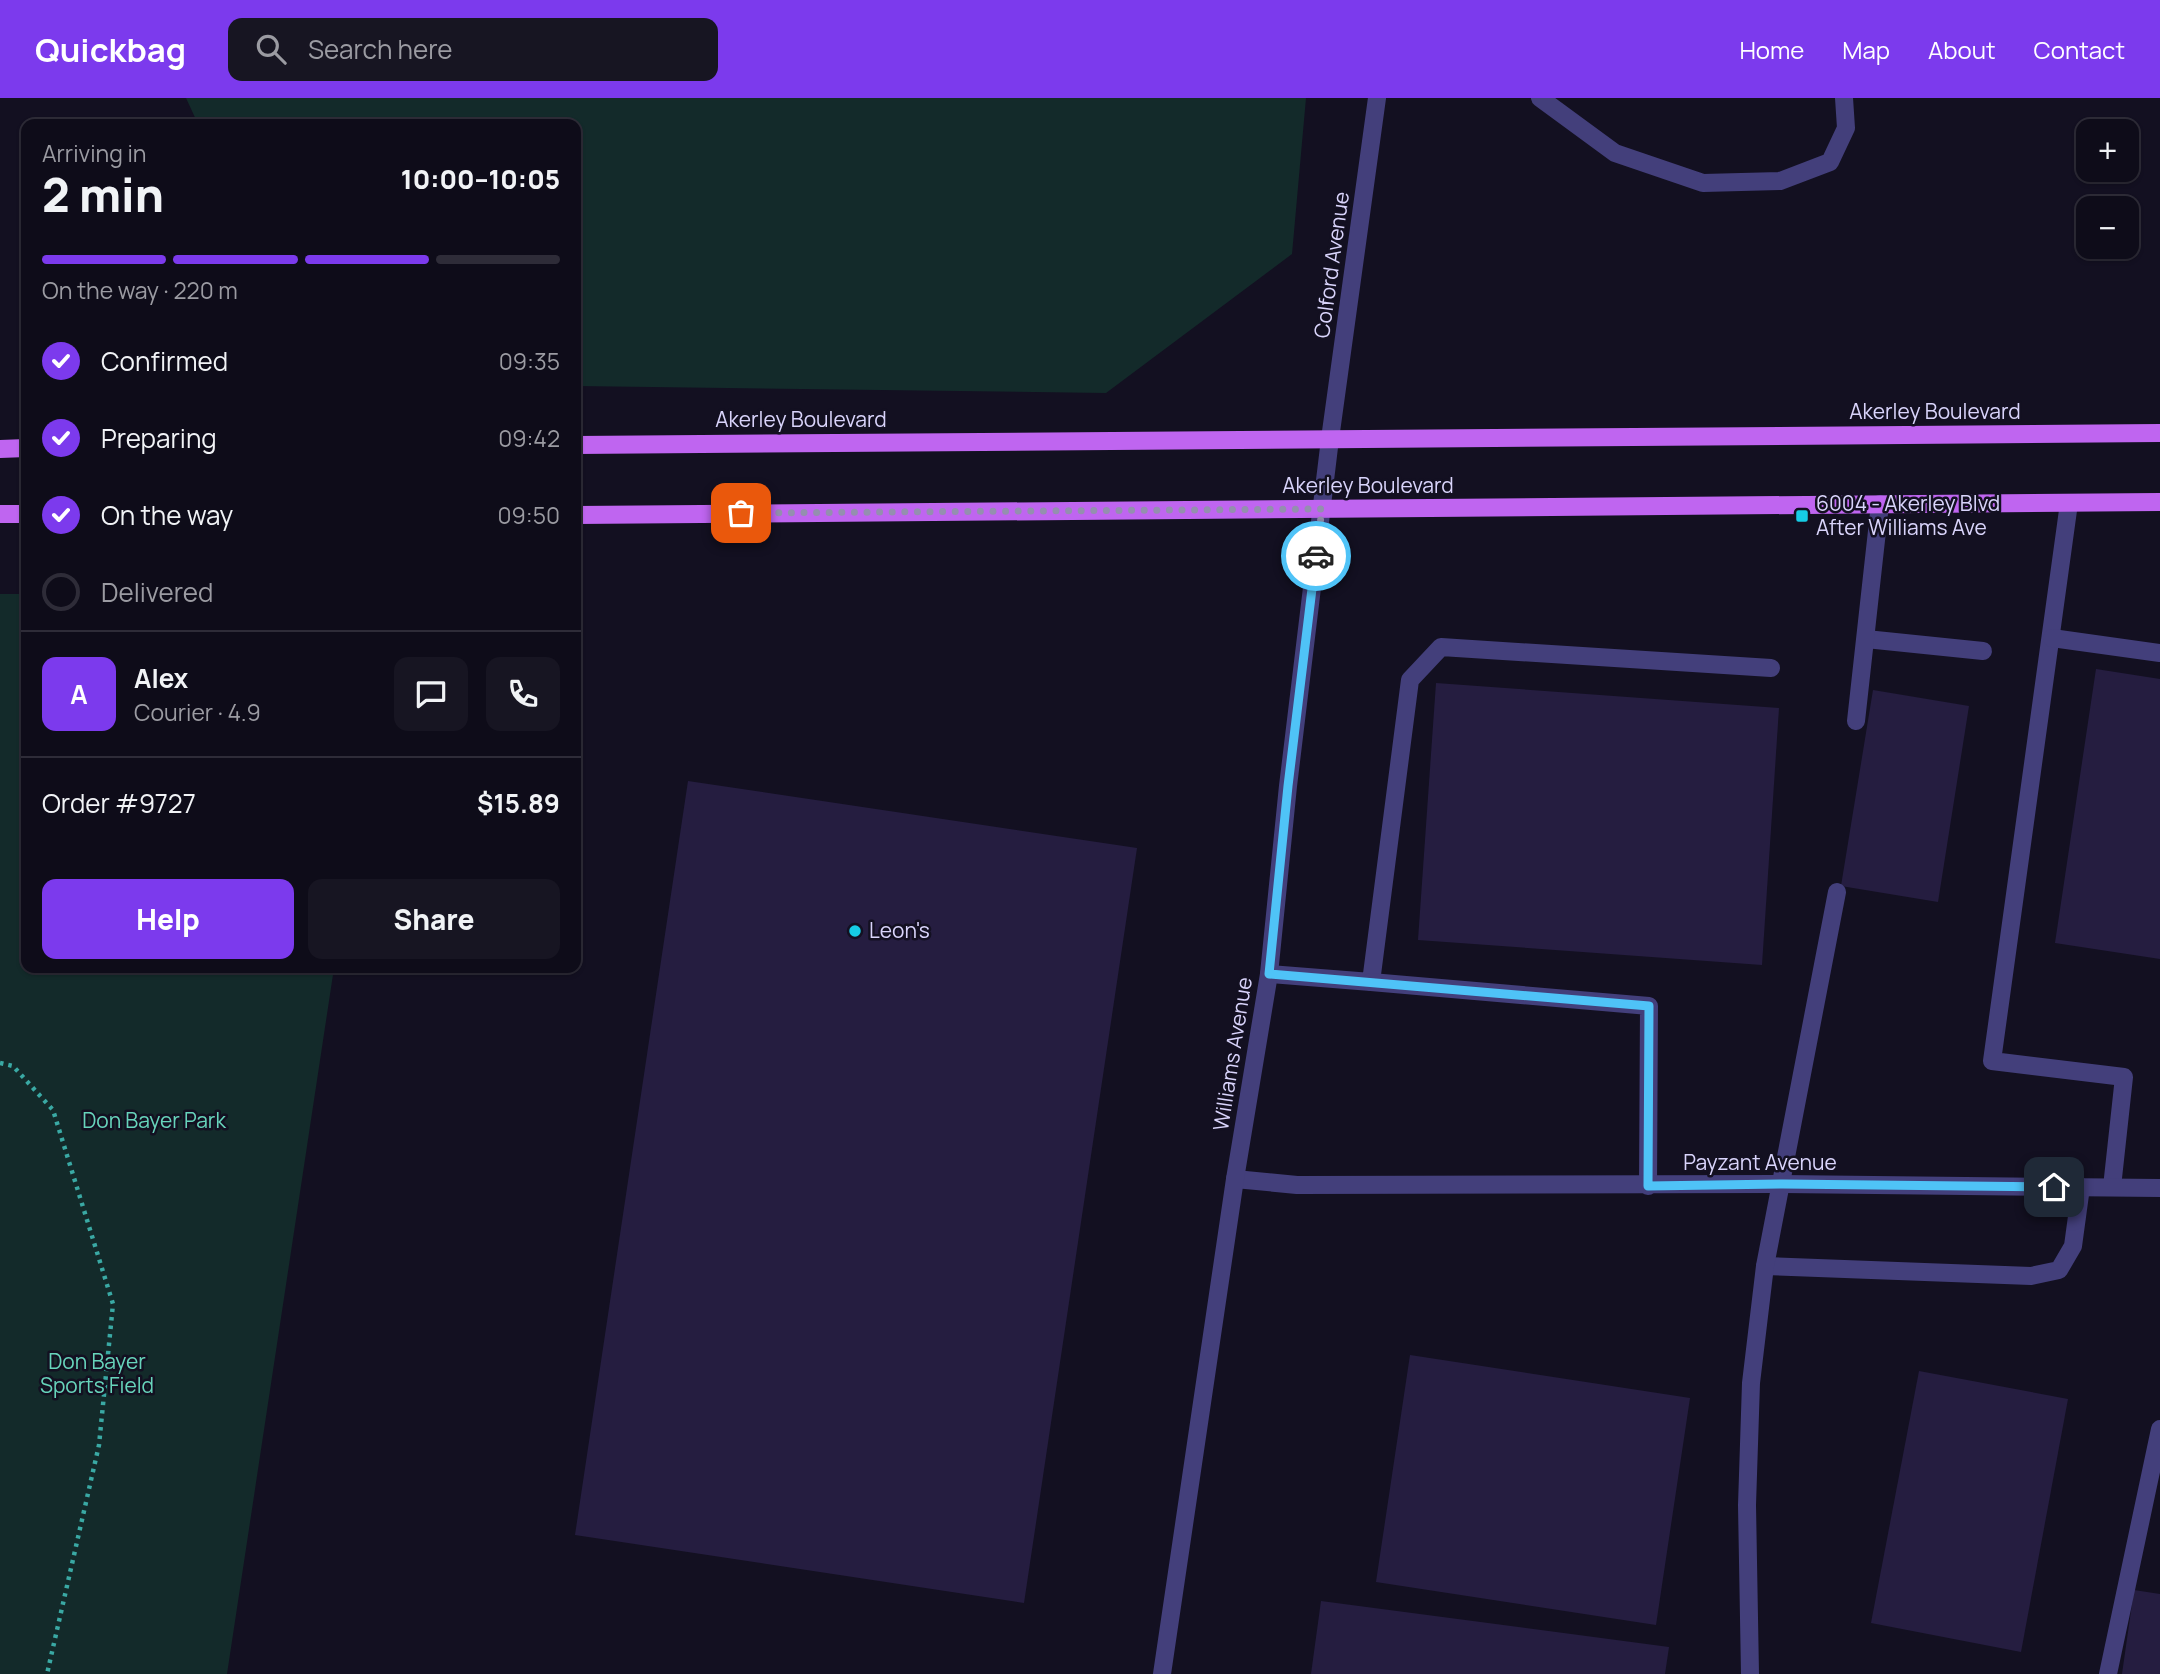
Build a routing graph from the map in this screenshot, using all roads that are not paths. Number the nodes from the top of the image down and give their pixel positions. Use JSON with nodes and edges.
{"nodes":[{"id":1,"x":1377,"y":98,"type":"edge"},
{"id":2,"x":1540,"y":98,"type":"edge"},
{"id":3,"x":1844,"y":98,"type":"edge"},
{"id":4,"x":2160,"y":433,"type":"edge"},
{"id":5,"x":1330,"y":439,"type":"junction"},
{"id":6,"x":581,"y":445,"type":"edge"},
{"id":7,"x":21,"y":448,"type":"edge"},
{"id":8,"x":0,"y":449,"type":"edge"},
{"id":9,"x":2160,"y":502,"type":"edge"},
{"id":10,"x":2069,"y":503,"type":"junction"},
{"id":11,"x":1880,"y":504,"type":"junction"},
{"id":12,"x":1322,"y":509,"type":"junction"},
{"id":13,"x":0,"y":514,"type":"edge"},
{"id":14,"x":21,"y":514,"type":"edge"},
{"id":15,"x":581,"y":515,"type":"edge"},
{"id":16,"x":2052,"y":638,"type":"junction"},
{"id":17,"x":1866,"y":639,"type":"junction"},
{"id":18,"x":1983,"y":651,"type":"dead end"},
{"id":19,"x":2160,"y":653,"type":"edge"},
{"id":20,"x":1771,"y":668,"type":"dead end"},
{"id":21,"x":1856,"y":721,"type":"dead end"},
{"id":22,"x":1837,"y":892,"type":"dead end"},
{"id":23,"x":1269,"y":974,"type":"junction"},
{"id":24,"x":1371,"y":982,"type":"junction"},
{"id":25,"x":1235,"y":1179,"type":"junction"},
{"id":26,"x":1783,"y":1184,"type":"junction"},
{"id":27,"x":1648,"y":1186,"type":"junction"},
{"id":28,"x":2081,"y":1187,"type":"junction"},
{"id":29,"x":2112,"y":1188,"type":"junction"},
{"id":30,"x":2160,"y":1188,"type":"edge"},
{"id":31,"x":1765,"y":1266,"type":"junction"},
{"id":32,"x":2160,"y":1429,"type":"edge"},
{"id":33,"x":1162,"y":1674,"type":"edge"},
{"id":34,"x":1750,"y":1674,"type":"edge"},
{"id":35,"x":2108,"y":1674,"type":"edge"}],
"edges":[{"from":1,"to":5,"type":"street","name":"Colford Avenue"},
{"from":2,"to":3,"type":"street"},
{"from":4,"to":5,"type":"main road","name":"Akerley Boulevard"},
{"from":5,"to":6,"type":"main road","name":"Akerley Boulevard"},
{"from":5,"to":12,"type":"street","name":"Williams Avenue"},
{"from":7,"to":8,"type":"main road"},
{"from":9,"to":10,"type":"main road","name":"Akerley Boulevard"},
{"from":10,"to":11,"type":"main road","name":"Akerley Boulevard"},
{"from":10,"to":16,"type":"street"},
{"from":11,"to":12,"type":"main road","name":"Akerley Boulevard"},
{"from":11,"to":17,"type":"street"},
{"from":12,"to":15,"type":"main road","name":"Akerley Boulevard"},
{"from":12,"to":23,"type":"street","name":"Williams Avenue"},
{"from":13,"to":14,"type":"main road"},
{"from":16,"to":19,"type":"street"},
{"from":16,"to":29,"type":"street"},
{"from":17,"to":18,"type":"street"},
{"from":17,"to":21,"type":"street"},
{"from":20,"to":24,"type":"street"},
{"from":22,"to":26,"type":"street"},
{"from":23,"to":24,"type":"street"},
{"from":23,"to":25,"type":"street","name":"Williams Avenue"},
{"from":24,"to":27,"type":"street"},
{"from":25,"to":27,"type":"street","name":"Payzant Avenue"},
{"from":25,"to":33,"type":"street","name":"Williams Avenue"},
{"from":26,"to":27,"type":"street","name":"Payzant Avenue"},
{"from":26,"to":28,"type":"street","name":"Payzant Avenue"},
{"from":26,"to":31,"type":"street"},
{"from":28,"to":29,"type":"street","name":"Payzant Avenue"},
{"from":28,"to":31,"type":"street"},
{"from":29,"to":30,"type":"street","name":"Payzant Avenue"},
{"from":31,"to":34,"type":"street"},
{"from":32,"to":35,"type":"street"}]}
